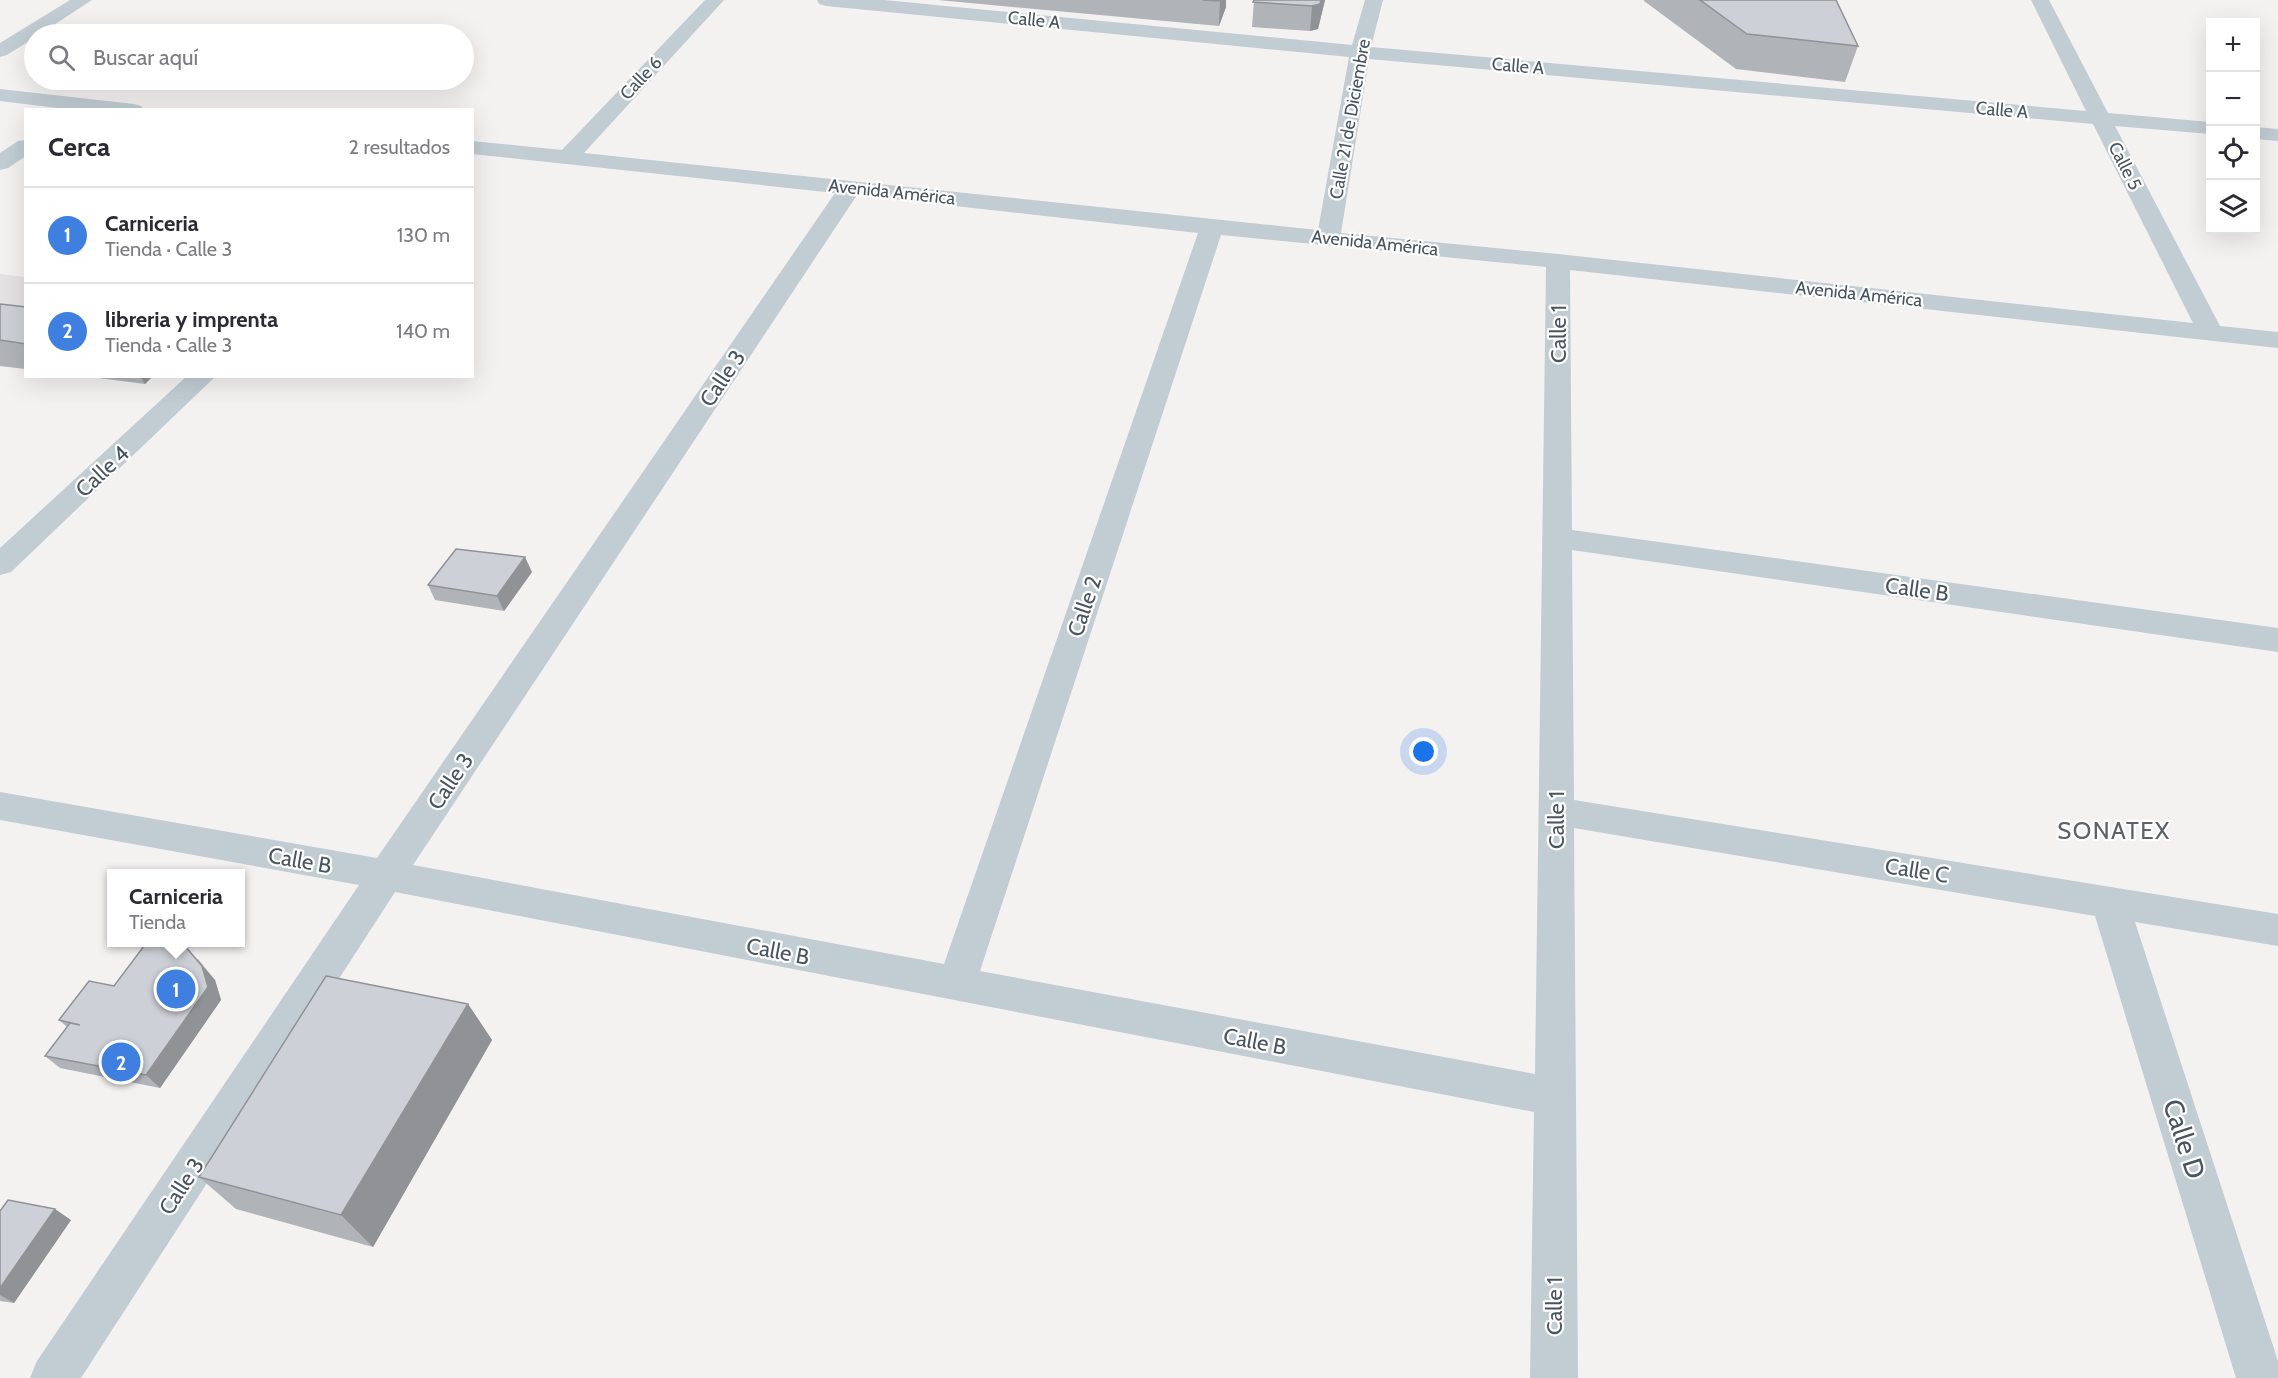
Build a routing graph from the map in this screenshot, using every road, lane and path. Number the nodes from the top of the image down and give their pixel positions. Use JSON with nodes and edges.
{"nodes":[{"id":1,"x":83,"y":0,"type":"edge"},
{"id":2,"x":715,"y":0,"type":"edge"},
{"id":3,"x":826,"y":0,"type":"edge"},
{"id":4,"x":1374,"y":0,"type":"edge"},
{"id":5,"x":2040,"y":0,"type":"edge"},
{"id":6,"x":44,"y":24,"type":"edge"},
{"id":7,"x":24,"y":36,"type":"edge"},
{"id":8,"x":0,"y":51,"type":"edge"},
{"id":9,"x":1360,"y":52,"type":"junction"},
{"id":10,"x":0,"y":95,"type":"edge"},
{"id":11,"x":82,"y":107,"type":"edge"},
{"id":12,"x":99,"y":108,"type":"edge"},
{"id":13,"x":2100,"y":118,"type":"junction"},
{"id":14,"x":2206,"y":128,"type":"edge"},
{"id":15,"x":2260,"y":133,"type":"edge"},
{"id":16,"x":2278,"y":135,"type":"edge"},
{"id":17,"x":24,"y":147,"type":"edge"},
{"id":18,"x":474,"y":147,"type":"edge"},
{"id":19,"x":568,"y":157,"type":"junction"},
{"id":20,"x":0,"y":163,"type":"edge"},
{"id":21,"x":851,"y":187,"type":"junction"},
{"id":22,"x":1212,"y":227,"type":"junction"},
{"id":23,"x":1328,"y":238,"type":"junction"},
{"id":24,"x":1558,"y":261,"type":"junction"},
{"id":25,"x":2210,"y":332,"type":"junction"},
{"id":26,"x":2278,"y":340,"type":"edge"},
{"id":27,"x":201,"y":378,"type":"edge"},
{"id":28,"x":1557,"y":538,"type":"junction"},
{"id":29,"x":0,"y":565,"type":"edge"},
{"id":30,"x":2278,"y":640,"type":"edge"},
{"id":31,"x":0,"y":806,"type":"edge"},
{"id":32,"x":1556,"y":811,"type":"junction"},
{"id":33,"x":386,"y":875,"type":"junction"},
{"id":34,"x":2109,"y":901,"type":"junction"},
{"id":35,"x":2278,"y":930,"type":"edge"},
{"id":36,"x":956,"y":985,"type":"junction"},
{"id":37,"x":1555,"y":1097,"type":"junction"},
{"id":38,"x":54,"y":1378,"type":"edge"},
{"id":39,"x":1554,"y":1378,"type":"edge"},
{"id":40,"x":2260,"y":1378,"type":"edge"}],
"edges":[{"from":1,"to":6,"type":"street"},
{"from":2,"to":19,"type":"street","name":"Calle 6"},
{"from":3,"to":9,"type":"street","name":"Calle A"},
{"from":4,"to":9,"type":"street","name":"Calle 21 de Diciembre"},
{"from":5,"to":13,"type":"street","name":"Calle 5"},
{"from":7,"to":8,"type":"street"},
{"from":9,"to":13,"type":"street","name":"Calle A"},
{"from":9,"to":23,"type":"street","name":"Calle 21 de Diciembre"},
{"from":10,"to":11,"type":"street"},
{"from":11,"to":12,"type":"street"},
{"from":13,"to":14,"type":"street","name":"Calle A"},
{"from":13,"to":25,"type":"street","name":"Calle 5"},
{"from":15,"to":16,"type":"street"},
{"from":17,"to":20,"type":"street"},
{"from":18,"to":19,"type":"street","name":"Avenida América"},
{"from":19,"to":21,"type":"street","name":"Avenida América"},
{"from":21,"to":22,"type":"street","name":"Avenida América"},
{"from":21,"to":33,"type":"street","name":"Calle 3"},
{"from":22,"to":23,"type":"street","name":"Avenida América"},
{"from":22,"to":36,"type":"street","name":"Calle 2"},
{"from":23,"to":24,"type":"street","name":"Avenida América"},
{"from":24,"to":25,"type":"street","name":"Avenida América"},
{"from":24,"to":28,"type":"street","name":"Calle 1"},
{"from":25,"to":26,"type":"street","name":"Avenida América"},
{"from":27,"to":29,"type":"street","name":"Calle 4"},
{"from":28,"to":30,"type":"street","name":"Calle B"},
{"from":28,"to":32,"type":"street","name":"Calle 1"},
{"from":31,"to":33,"type":"street","name":"Calle B"},
{"from":32,"to":34,"type":"street","name":"Calle C"},
{"from":32,"to":37,"type":"street","name":"Calle 1"},
{"from":33,"to":36,"type":"street","name":"Calle B"},
{"from":33,"to":38,"type":"street","name":"Calle 3"},
{"from":34,"to":35,"type":"street","name":"Calle C"},
{"from":34,"to":40,"type":"street","name":"Calle D"},
{"from":36,"to":37,"type":"street","name":"Calle B"},
{"from":37,"to":39,"type":"street","name":"Calle 1"}]}
